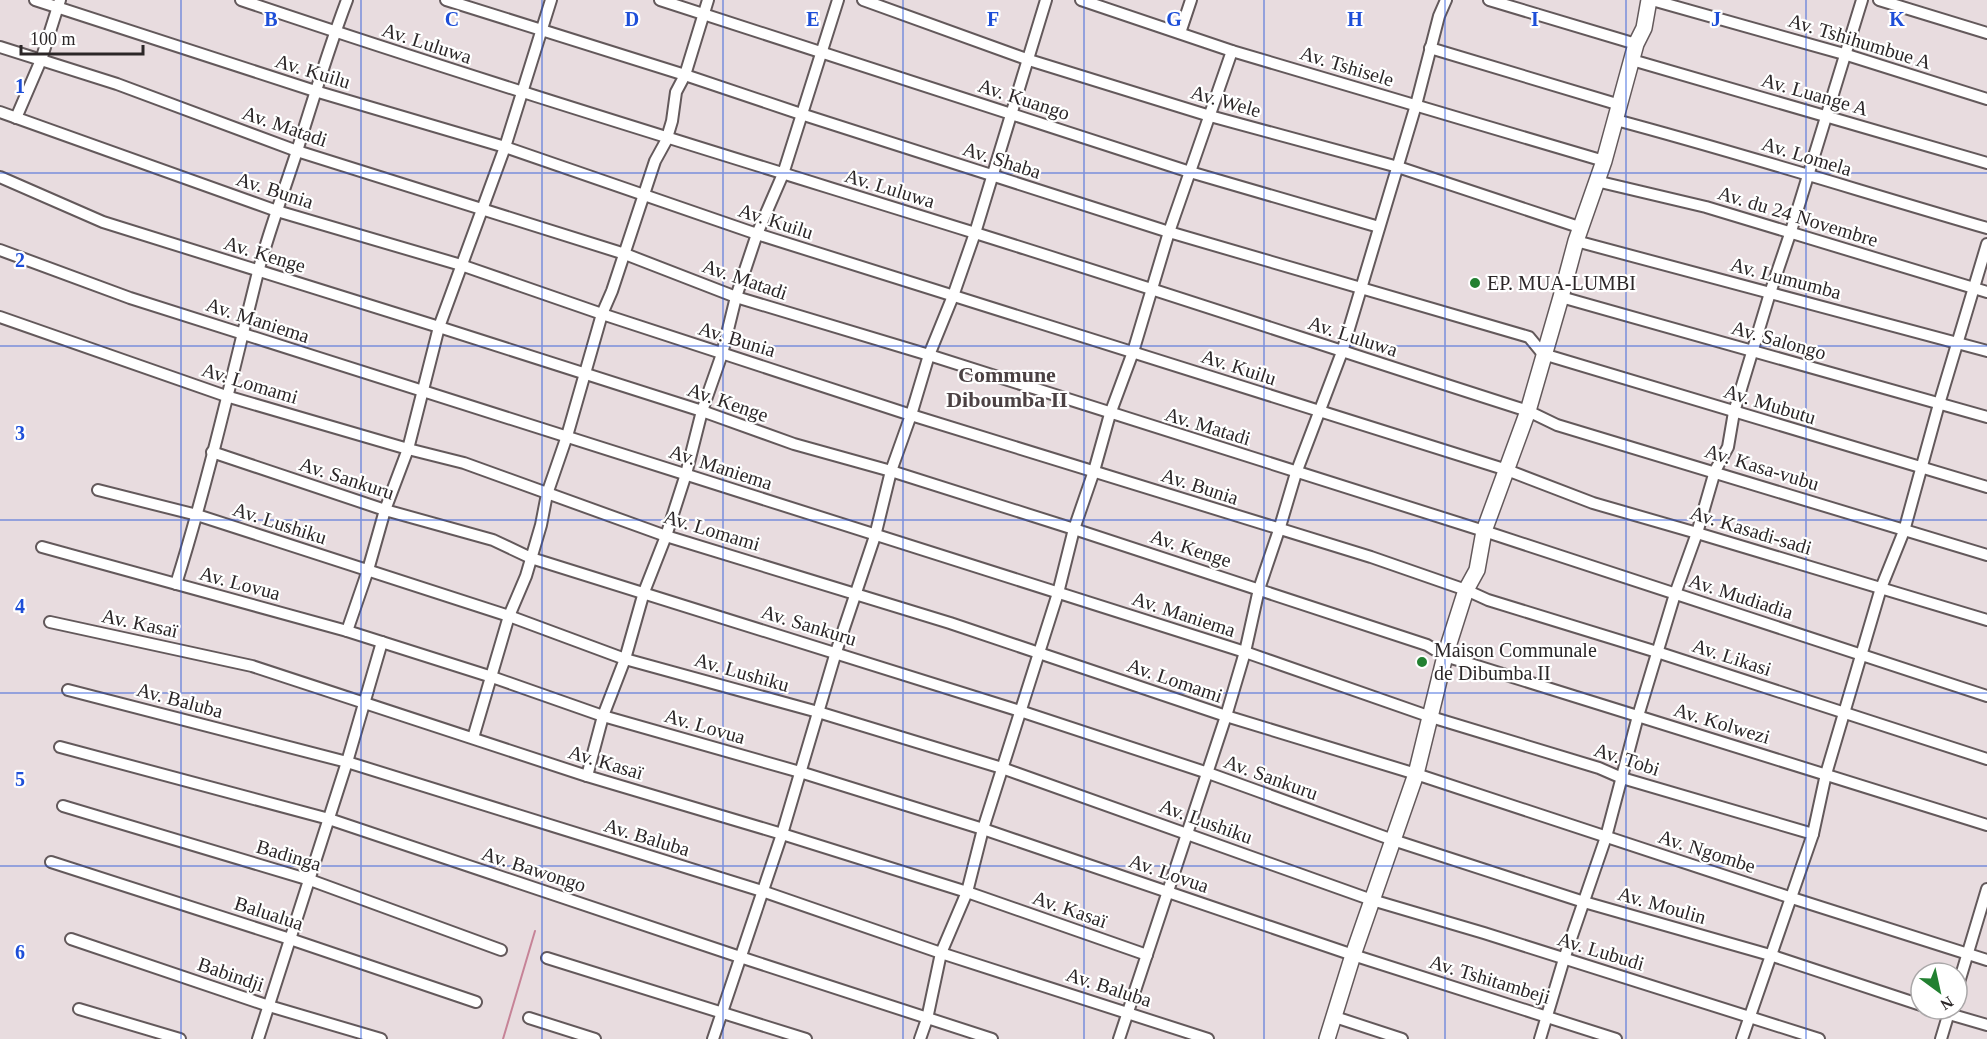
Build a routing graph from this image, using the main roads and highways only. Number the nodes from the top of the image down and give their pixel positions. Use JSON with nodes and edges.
{"nodes":[{"id":1,"x":1651,"y":0,"type":"edge"},
{"id":2,"x":1327,"y":1039,"type":"edge"}],
"edges":[{"from":1,"to":2,"type":"highway"}]}
